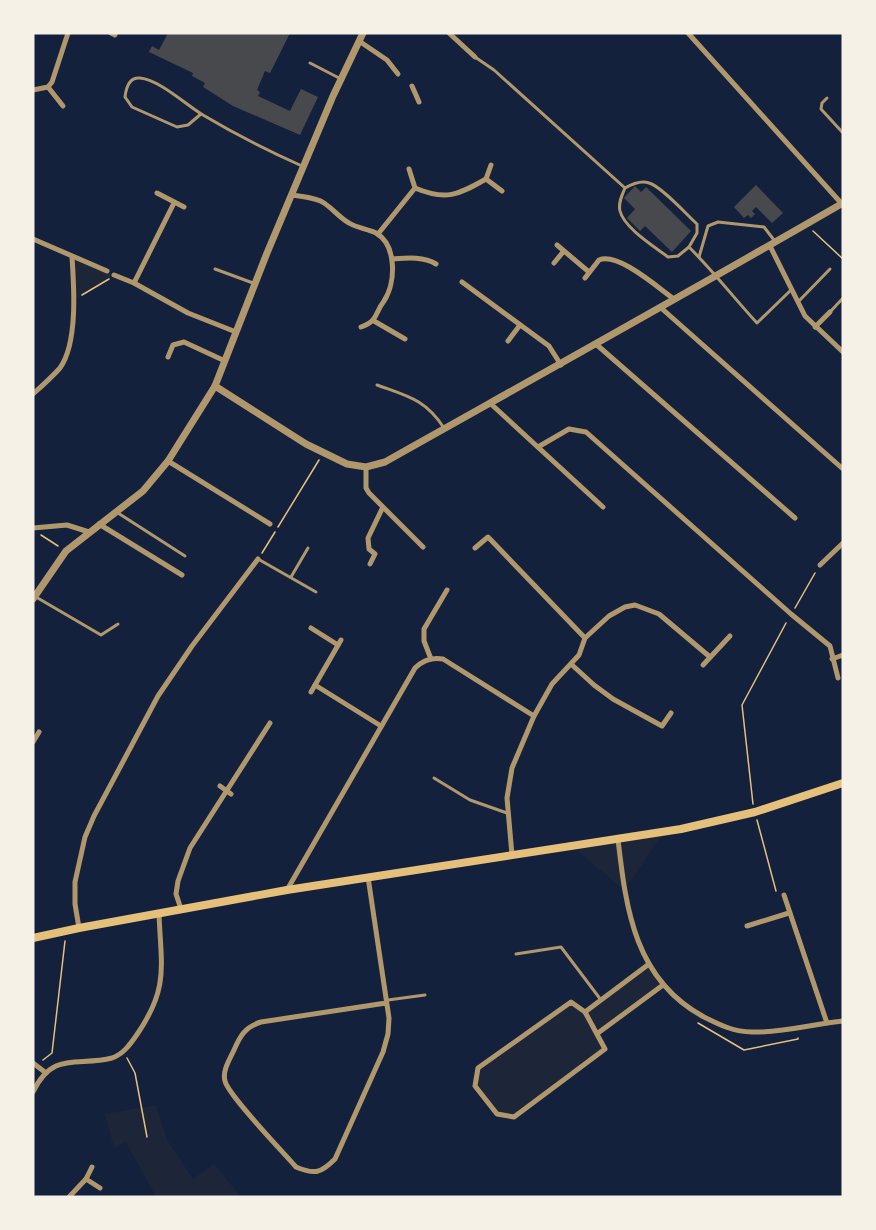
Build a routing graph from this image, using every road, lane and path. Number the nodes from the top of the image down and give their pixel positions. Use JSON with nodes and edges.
{"nodes":[{"id":1,"x":68,"y":33,"type":"edge"},
{"id":2,"x":363,"y":33,"type":"edge"},
{"id":3,"x":449,"y":33,"type":"edge"},
{"id":4,"x":688,"y":33,"type":"edge"},
{"id":5,"x":358,"y":41,"type":"junction"},
{"id":6,"x":475,"y":57,"type":"joint"},
{"id":7,"x":310,"y":63,"type":"dead end"},
{"id":8,"x":398,"y":74,"type":"dead end"},
{"id":9,"x":341,"y":79,"type":"junction"},
{"id":10,"x":412,"y":86,"type":"dead end"},
{"id":11,"x":48,"y":87,"type":"junction"},
{"id":12,"x":33,"y":90,"type":"edge"},
{"id":13,"x":827,"y":98,"type":"dead end"},
{"id":14,"x":419,"y":102,"type":"dead end"},
{"id":15,"x":63,"y":106,"type":"dead end"},
{"id":16,"x":201,"y":114,"type":"junction"},
{"id":17,"x":843,"y":133,"type":"edge"},
{"id":18,"x":491,"y":165,"type":"dead end"},
{"id":19,"x":303,"y":167,"type":"junction"},
{"id":20,"x":409,"y":168,"type":"dead end"},
{"id":21,"x":486,"y":179,"type":"junction"},
{"id":22,"x":414,"y":188,"type":"junction"},
{"id":23,"x":626,"y":188,"type":"junction"},
{"id":24,"x":502,"y":191,"type":"dead end"},
{"id":25,"x":157,"y":193,"type":"dead end"},
{"id":26,"x":292,"y":195,"type":"junction"},
{"id":27,"x":174,"y":203,"type":"junction"},
{"id":28,"x":843,"y":204,"type":"edge"},
{"id":29,"x":183,"y":207,"type":"dead end"},
{"id":30,"x":806,"y":225,"type":"junction"},
{"id":31,"x":378,"y":234,"type":"junction"},
{"id":32,"x":33,"y":238,"type":"edge"},
{"id":33,"x":772,"y":244,"type":"junction"},
{"id":34,"x":557,"y":245,"type":"dead end"},
{"id":35,"x":689,"y":247,"type":"junction"},
{"id":36,"x":562,"y":252,"type":"junction"},
{"id":37,"x":699,"y":256,"type":"junction"},
{"id":38,"x":72,"y":257,"type":"junction"},
{"id":39,"x":392,"y":259,"type":"junction"},
{"id":40,"x":843,"y":259,"type":"edge"},
{"id":41,"x":554,"y":263,"type":"dead end"},
{"id":42,"x":436,"y":264,"type":"dead end"},
{"id":43,"x":215,"y":269,"type":"dead end"},
{"id":44,"x":830,"y":269,"type":"dead end"},
{"id":45,"x":107,"y":272,"type":"dead end"},
{"id":46,"x":114,"y":275,"type":"joint"},
{"id":47,"x":717,"y":276,"type":"junction"},
{"id":48,"x":462,"y":282,"type":"dead end"},
{"id":49,"x":134,"y":283,"type":"junction"},
{"id":50,"x":255,"y":284,"type":"junction"},
{"id":51,"x":792,"y":289,"type":"junction"},
{"id":52,"x":843,"y":298,"type":"edge"},
{"id":53,"x":674,"y":299,"type":"junction"},
{"id":54,"x":75,"y":300,"type":"junction"},
{"id":55,"x":798,"y":302,"type":"junction"},
{"id":56,"x":660,"y":307,"type":"junction"},
{"id":57,"x":830,"y":312,"type":"joint"},
{"id":58,"x":374,"y":321,"type":"junction"},
{"id":59,"x":520,"y":325,"type":"junction"},
{"id":60,"x":361,"y":327,"type":"dead end"},
{"id":61,"x":815,"y":327,"type":"junction"},
{"id":62,"x":236,"y":332,"type":"junction"},
{"id":63,"x":405,"y":339,"type":"dead end"},
{"id":64,"x":508,"y":341,"type":"dead end"},
{"id":65,"x":597,"y":345,"type":"junction"},
{"id":66,"x":843,"y":352,"type":"edge"},
{"id":67,"x":168,"y":357,"type":"dead end"},
{"id":68,"x":225,"y":361,"type":"junction"},
{"id":69,"x":561,"y":365,"type":"junction"},
{"id":70,"x":377,"y":385,"type":"dead end"},
{"id":71,"x":215,"y":386,"type":"junction"},
{"id":72,"x":33,"y":394,"type":"edge"},
{"id":73,"x":491,"y":404,"type":"junction"},
{"id":74,"x":445,"y":429,"type":"junction"},
{"id":75,"x":538,"y":447,"type":"junction"},
{"id":76,"x":323,"y":454,"type":"junction"},
{"id":77,"x":168,"y":461,"type":"junction"},
{"id":78,"x":366,"y":467,"type":"junction"},
{"id":79,"x":843,"y":469,"type":"edge"},
{"id":80,"x":603,"y":507,"type":"dead end"},
{"id":81,"x":382,"y":509,"type":"junction"},
{"id":82,"x":116,"y":512,"type":"junction"},
{"id":83,"x":795,"y":518,"type":"dead end"},
{"id":84,"x":98,"y":524,"type":"junction"},
{"id":85,"x":270,"y":524,"type":"dead end"},
{"id":86,"x":33,"y":528,"type":"edge"},
{"id":87,"x":89,"y":532,"type":"junction"},
{"id":88,"x":41,"y":535,"type":"dead end"},
{"id":89,"x":843,"y":543,"type":"edge"},
{"id":90,"x":423,"y":547,"type":"dead end"},
{"id":91,"x":308,"y":548,"type":"dead end"},
{"id":92,"x":475,"y":548,"type":"dead end"},
{"id":93,"x":66,"y":551,"type":"junction"},
{"id":94,"x":185,"y":556,"type":"dead end"},
{"id":95,"x":258,"y":559,"type":"junction"},
{"id":96,"x":370,"y":564,"type":"dead end"},
{"id":97,"x":820,"y":565,"type":"joint"},
{"id":98,"x":182,"y":575,"type":"dead end"},
{"id":99,"x":291,"y":577,"type":"junction"},
{"id":100,"x":447,"y":590,"type":"dead end"},
{"id":101,"x":316,"y":592,"type":"dead end"},
{"id":102,"x":34,"y":597,"type":"edge"},
{"id":103,"x":791,"y":614,"type":"junction"},
{"id":104,"x":118,"y":624,"type":"dead end"},
{"id":105,"x":311,"y":628,"type":"dead end"},
{"id":106,"x":730,"y":636,"type":"dead end"},
{"id":107,"x":585,"y":638,"type":"junction"},
{"id":108,"x":843,"y":655,"type":"edge"},
{"id":109,"x":710,"y":657,"type":"junction"},
{"id":110,"x":431,"y":659,"type":"junction"},
{"id":111,"x":832,"y":659,"type":"junction"},
{"id":112,"x":571,"y":664,"type":"junction"},
{"id":113,"x":703,"y":665,"type":"dead end"},
{"id":114,"x":838,"y":678,"type":"dead end"},
{"id":115,"x":315,"y":686,"type":"junction"},
{"id":116,"x":311,"y":692,"type":"dead end"},
{"id":117,"x":671,"y":713,"type":"dead end"},
{"id":118,"x":534,"y":716,"type":"junction"},
{"id":119,"x":270,"y":723,"type":"dead end"},
{"id":120,"x":381,"y":726,"type":"junction"},
{"id":121,"x":39,"y":732,"type":"dead end"},
{"id":122,"x":33,"y":742,"type":"edge"},
{"id":123,"x":434,"y":778,"type":"dead end"},
{"id":124,"x":843,"y":783,"type":"edge"},
{"id":125,"x":220,"y":786,"type":"dead end"},
{"id":126,"x":229,"y":792,"type":"junction"},
{"id":127,"x":754,"y":812,"type":"junction"},
{"id":128,"x":507,"y":813,"type":"junction"},
{"id":129,"x":618,"y":839,"type":"junction"},
{"id":130,"x":512,"y":855,"type":"junction"},
{"id":131,"x":368,"y":877,"type":"junction"},
{"id":132,"x":287,"y":890,"type":"junction"},
{"id":133,"x":784,"y":895,"type":"joint"},
{"id":134,"x":181,"y":909,"type":"junction"},
{"id":135,"x":789,"y":913,"type":"junction"},
{"id":136,"x":159,"y":914,"type":"junction"},
{"id":137,"x":747,"y":926,"type":"dead end"},
{"id":138,"x":79,"y":928,"type":"junction"},
{"id":139,"x":66,"y":930,"type":"junction"},
{"id":140,"x":33,"y":938,"type":"edge"},
{"id":141,"x":516,"y":954,"type":"dead end"},
{"id":142,"x":649,"y":964,"type":"junction"},
{"id":143,"x":663,"y":985,"type":"junction"},
{"id":144,"x":425,"y":995,"type":"dead end"},
{"id":145,"x":601,"y":1000,"type":"junction"},
{"id":146,"x":386,"y":1002,"type":"junction"},
{"id":147,"x":585,"y":1012,"type":"junction"},
{"id":148,"x":843,"y":1021,"type":"edge"},
{"id":149,"x":827,"y":1023,"type":"junction"},
{"id":150,"x":598,"y":1033,"type":"junction"},
{"id":151,"x":124,"y":1052,"type":"junction"},
{"id":152,"x":35,"y":1064,"type":"edge"},
{"id":153,"x":46,"y":1073,"type":"junction"},
{"id":154,"x":33,"y":1092,"type":"edge"},
{"id":155,"x":147,"y":1137,"type":"dead end"},
{"id":156,"x":92,"y":1167,"type":"dead end"},
{"id":157,"x":86,"y":1179,"type":"junction"},
{"id":158,"x":100,"y":1188,"type":"dead end"},
{"id":159,"x":69,"y":1197,"type":"edge"}],
"edges":[{"from":1,"to":11,"type":"street"},
{"from":2,"to":5,"type":"street"},
{"from":3,"to":6,"type":"street"},
{"from":4,"to":28,"type":"street"},
{"from":5,"to":8,"type":"street"},
{"from":5,"to":9,"type":"street"},
{"from":6,"to":23,"type":"lane"},
{"from":7,"to":9,"type":"lane"},
{"from":9,"to":19,"type":"street"},
{"from":10,"to":14,"type":"street"},
{"from":11,"to":12,"type":"street"},
{"from":11,"to":15,"type":"street"},
{"from":13,"to":17,"type":"lane"},
{"from":16,"to":16,"type":"lane"},
{"from":16,"to":19,"type":"lane"},
{"from":18,"to":21,"type":"street"},
{"from":19,"to":26,"type":"street"},
{"from":20,"to":22,"type":"street"},
{"from":21,"to":22,"type":"street"},
{"from":21,"to":24,"type":"street"},
{"from":22,"to":31,"type":"street"},
{"from":23,"to":35,"type":"lane"},
{"from":23,"to":35,"type":"lane"},
{"from":25,"to":27,"type":"street"},
{"from":26,"to":31,"type":"street"},
{"from":26,"to":50,"type":"street"},
{"from":27,"to":29,"type":"street"},
{"from":27,"to":49,"type":"street"},
{"from":28,"to":30,"type":"street"},
{"from":30,"to":33,"type":"street"},
{"from":30,"to":40,"type":"path"},
{"from":31,"to":39,"type":"street"},
{"from":32,"to":38,"type":"street"},
{"from":33,"to":37,"type":"lane"},
{"from":33,"to":47,"type":"street"},
{"from":33,"to":51,"type":"street"},
{"from":34,"to":36,"type":"street"},
{"from":35,"to":37,"type":"lane"},
{"from":36,"to":41,"type":"street"},
{"from":36,"to":53,"type":"street"},
{"from":37,"to":47,"type":"lane"},
{"from":38,"to":45,"type":"street"},
{"from":38,"to":54,"type":"street"},
{"from":39,"to":42,"type":"street"},
{"from":39,"to":58,"type":"street"},
{"from":43,"to":50,"type":"lane"},
{"from":44,"to":55,"type":"lane"},
{"from":46,"to":49,"type":"street"},
{"from":46,"to":54,"type":"path"},
{"from":47,"to":51,"type":"lane"},
{"from":47,"to":53,"type":"street"},
{"from":48,"to":59,"type":"street"},
{"from":49,"to":62,"type":"street"},
{"from":50,"to":62,"type":"street"},
{"from":51,"to":55,"type":"street"},
{"from":52,"to":57,"type":"lane"},
{"from":53,"to":56,"type":"street"},
{"from":54,"to":72,"type":"street"},
{"from":55,"to":61,"type":"street"},
{"from":56,"to":65,"type":"street"},
{"from":56,"to":79,"type":"street"},
{"from":57,"to":61,"type":"street"},
{"from":58,"to":60,"type":"street"},
{"from":58,"to":63,"type":"street"},
{"from":59,"to":64,"type":"street"},
{"from":59,"to":69,"type":"street"},
{"from":61,"to":66,"type":"street"},
{"from":62,"to":68,"type":"street"},
{"from":65,"to":69,"type":"street"},
{"from":65,"to":83,"type":"street"},
{"from":67,"to":68,"type":"street"},
{"from":68,"to":71,"type":"street"},
{"from":69,"to":73,"type":"street"},
{"from":70,"to":74,"type":"lane"},
{"from":71,"to":76,"type":"street"},
{"from":71,"to":77,"type":"street"},
{"from":73,"to":74,"type":"street"},
{"from":73,"to":75,"type":"street"},
{"from":74,"to":78,"type":"street"},
{"from":75,"to":80,"type":"street"},
{"from":75,"to":103,"type":"street"},
{"from":76,"to":78,"type":"street"},
{"from":76,"to":95,"type":"path"},
{"from":77,"to":82,"type":"street"},
{"from":77,"to":85,"type":"street"},
{"from":78,"to":81,"type":"street"},
{"from":81,"to":90,"type":"street"},
{"from":81,"to":96,"type":"street"},
{"from":82,"to":84,"type":"street"},
{"from":82,"to":94,"type":"lane"},
{"from":84,"to":87,"type":"street"},
{"from":84,"to":98,"type":"street"},
{"from":86,"to":87,"type":"street"},
{"from":87,"to":93,"type":"street"},
{"from":88,"to":93,"type":"path"},
{"from":89,"to":97,"type":"street"},
{"from":91,"to":99,"type":"lane"},
{"from":92,"to":107,"type":"street"},
{"from":93,"to":102,"type":"street"},
{"from":95,"to":99,"type":"lane"},
{"from":95,"to":138,"type":"street"},
{"from":97,"to":103,"type":"path"},
{"from":99,"to":101,"type":"lane"},
{"from":100,"to":110,"type":"street"},
{"from":102,"to":104,"type":"lane"},
{"from":103,"to":111,"type":"street"},
{"from":103,"to":127,"type":"path"},
{"from":105,"to":115,"type":"street"},
{"from":106,"to":109,"type":"street"},
{"from":107,"to":109,"type":"street"},
{"from":107,"to":112,"type":"street"},
{"from":108,"to":111,"type":"street"},
{"from":109,"to":113,"type":"street"},
{"from":110,"to":118,"type":"street"},
{"from":110,"to":120,"type":"street"},
{"from":111,"to":114,"type":"street"},
{"from":112,"to":117,"type":"street"},
{"from":112,"to":118,"type":"street"},
{"from":115,"to":116,"type":"street"},
{"from":115,"to":120,"type":"street"},
{"from":118,"to":128,"type":"street"},
{"from":119,"to":126,"type":"street"},
{"from":120,"to":132,"type":"street"},
{"from":121,"to":122,"type":"street"},
{"from":123,"to":128,"type":"lane"},
{"from":124,"to":127,"type":"main road"},
{"from":125,"to":126,"type":"street"},
{"from":126,"to":134,"type":"street"},
{"from":127,"to":129,"type":"main road"},
{"from":127,"to":133,"type":"path"},
{"from":128,"to":130,"type":"street"},
{"from":129,"to":130,"type":"main road"},
{"from":129,"to":142,"type":"street"},
{"from":130,"to":131,"type":"main road"},
{"from":131,"to":132,"type":"main road"},
{"from":131,"to":146,"type":"street"},
{"from":132,"to":134,"type":"main road"},
{"from":133,"to":135,"type":"street"},
{"from":134,"to":136,"type":"main road"},
{"from":135,"to":137,"type":"street"},
{"from":135,"to":149,"type":"street"},
{"from":136,"to":138,"type":"main road"},
{"from":136,"to":151,"type":"street"},
{"from":138,"to":139,"type":"main road"},
{"from":139,"to":140,"type":"main road"},
{"from":139,"to":152,"type":"path"},
{"from":141,"to":145,"type":"lane"},
{"from":142,"to":143,"type":"street"},
{"from":142,"to":145,"type":"street"},
{"from":143,"to":149,"type":"street"},
{"from":143,"to":150,"type":"street"},
{"from":144,"to":146,"type":"lane"},
{"from":145,"to":147,"type":"street"},
{"from":146,"to":146,"type":"street"},
{"from":147,"to":150,"type":"street"},
{"from":147,"to":150,"type":"street"},
{"from":148,"to":149,"type":"street"},
{"from":151,"to":153,"type":"street"},
{"from":151,"to":155,"type":"path"},
{"from":152,"to":153,"type":"street"},
{"from":153,"to":154,"type":"street"},
{"from":156,"to":157,"type":"street"},
{"from":157,"to":158,"type":"street"},
{"from":157,"to":159,"type":"street"}]}
